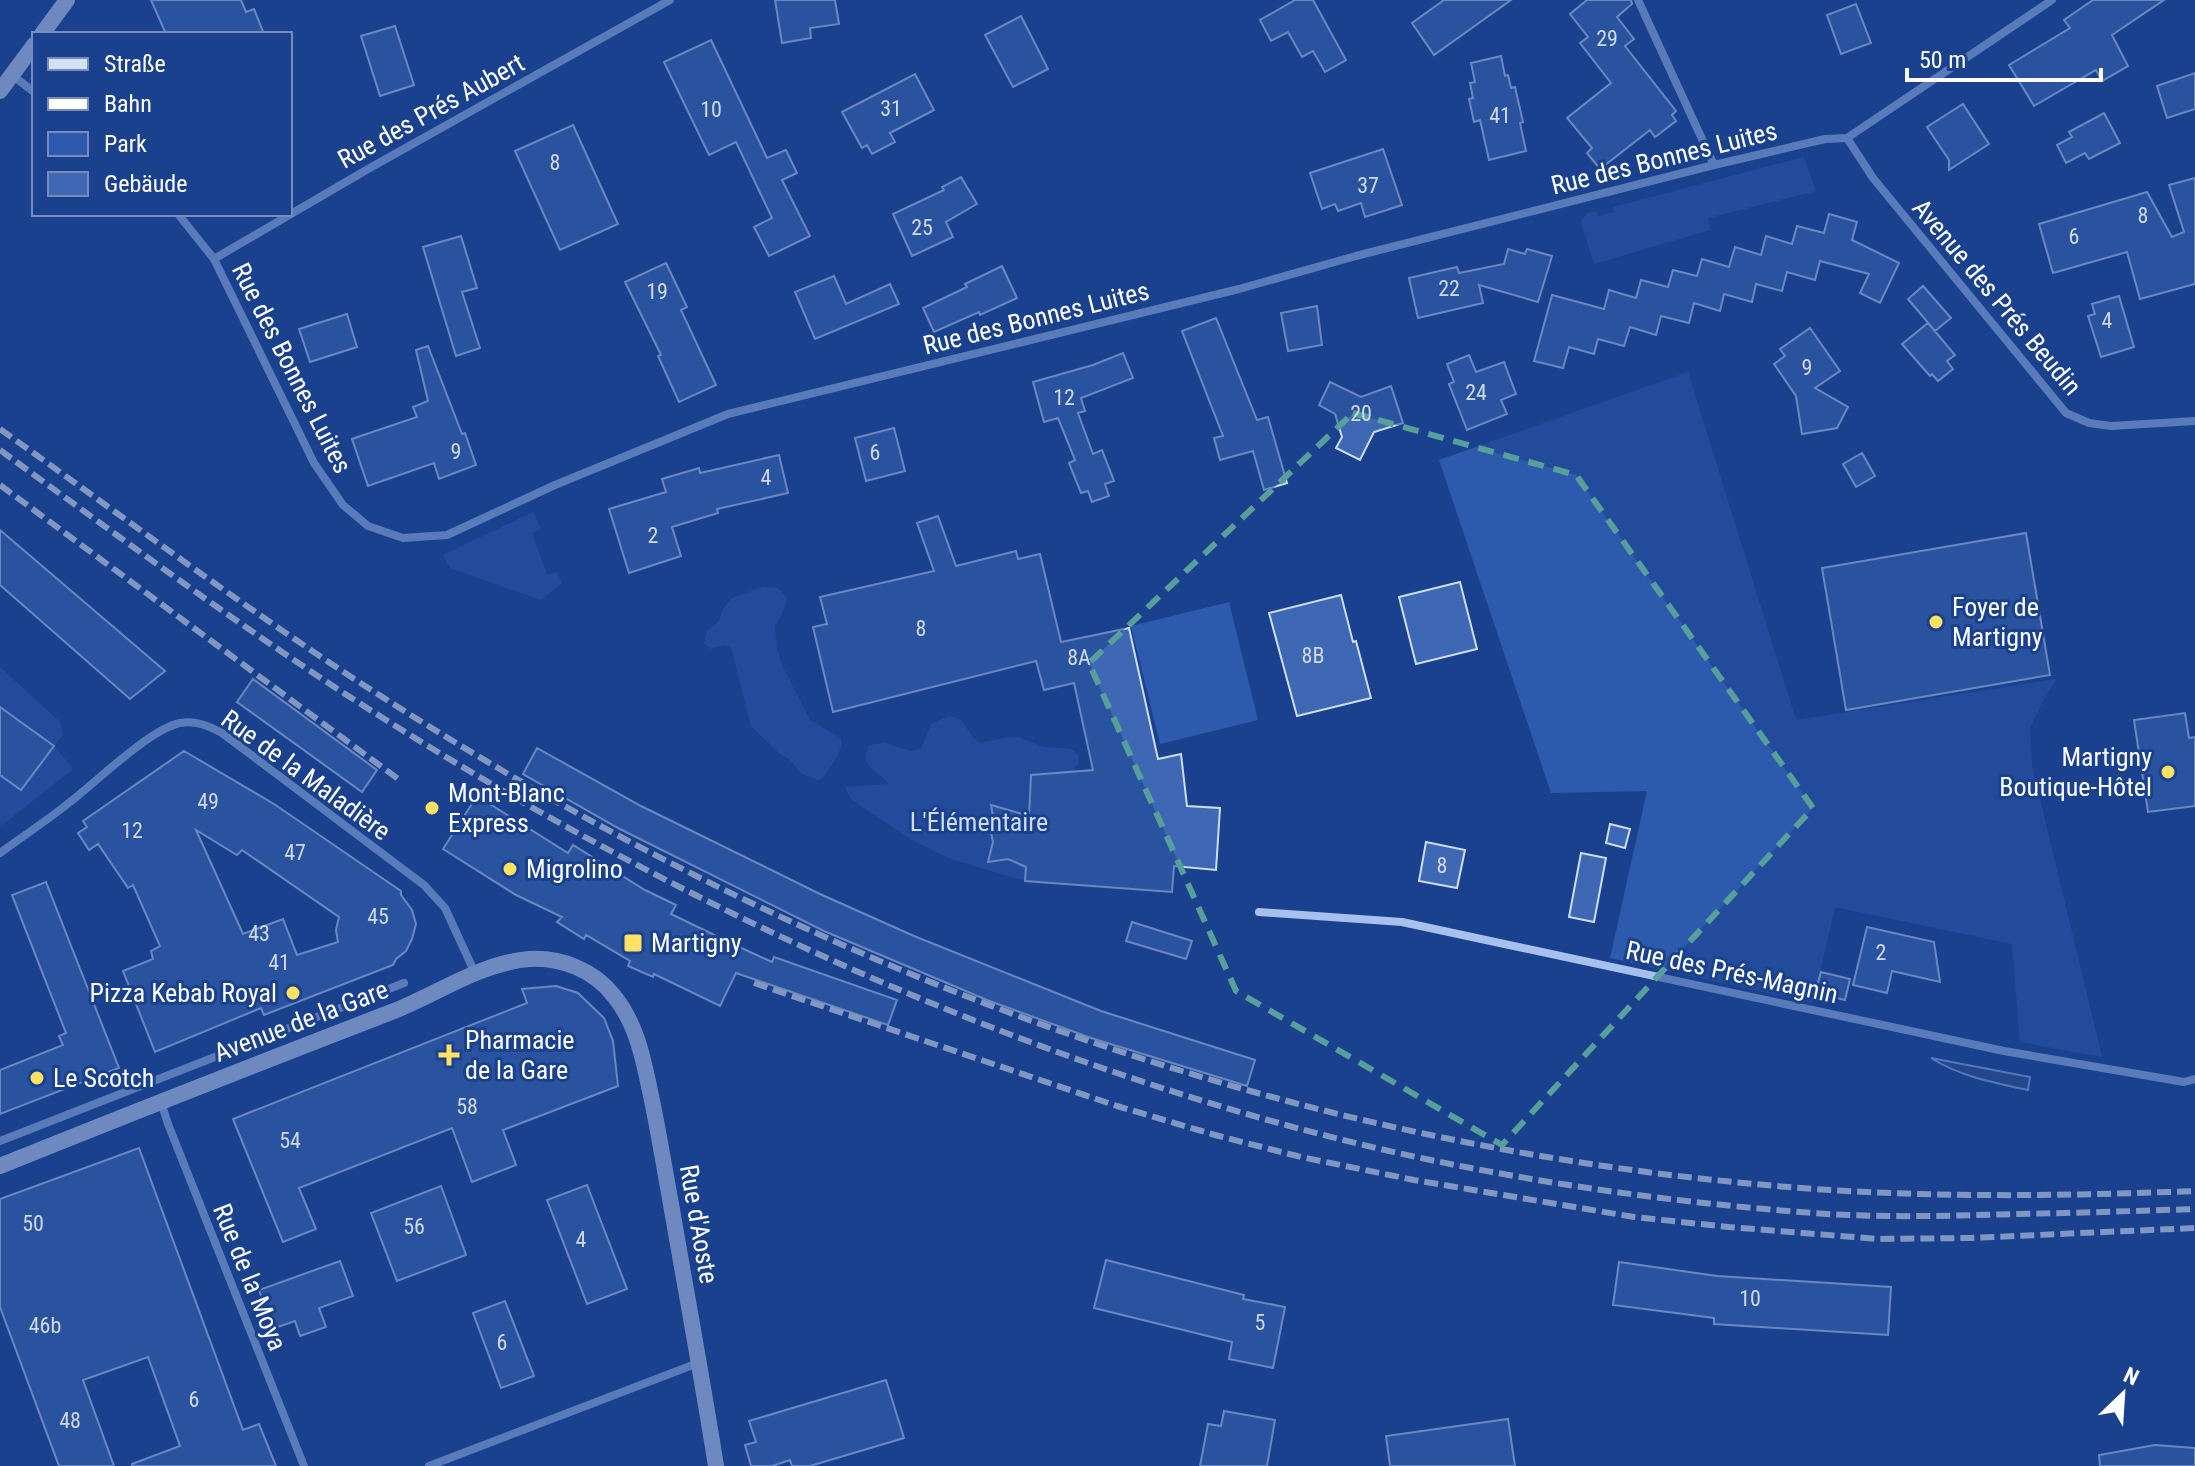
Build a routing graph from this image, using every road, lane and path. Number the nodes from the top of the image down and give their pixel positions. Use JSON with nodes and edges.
{"nodes":[{"id":1,"x":67,"y":0,"type":"edge"},
{"id":2,"x":670,"y":0,"type":"edge"},
{"id":3,"x":1638,"y":0,"type":"edge"},
{"id":4,"x":2052,"y":0,"type":"edge"},
{"id":5,"x":43,"y":32,"type":"edge"},
{"id":6,"x":32,"y":48,"type":"edge"},
{"id":7,"x":12,"y":75,"type":"junction"},
{"id":8,"x":32,"y":90,"type":"edge"},
{"id":9,"x":0,"y":91,"type":"edge"},
{"id":10,"x":1847,"y":138,"type":"junction"},
{"id":11,"x":1714,"y":165,"type":"junction"},
{"id":12,"x":292,"y":213,"type":"edge"},
{"id":13,"x":180,"y":216,"type":"edge"},
{"id":14,"x":287,"y":216,"type":"edge"},
{"id":15,"x":214,"y":259,"type":"junction"},
{"id":16,"x":2195,"y":421,"type":"edge"},
{"id":17,"x":0,"y":853,"type":"edge"},
{"id":18,"x":1259,"y":912,"type":"dead end"},
{"id":19,"x":475,"y":974,"type":"junction"},
{"id":20,"x":404,"y":983,"type":"dead end"},
{"id":21,"x":614,"y":996,"type":"joint"},
{"id":22,"x":2195,"y":1079,"type":"edge"},
{"id":23,"x":161,"y":1101,"type":"junction"},
{"id":24,"x":0,"y":1141,"type":"edge"},
{"id":25,"x":0,"y":1166,"type":"edge"},
{"id":26,"x":699,"y":1362,"type":"junction"},
{"id":27,"x":304,"y":1466,"type":"edge"},
{"id":28,"x":429,"y":1466,"type":"edge"},
{"id":29,"x":716,"y":1466,"type":"edge"}],
"edges":[{"from":1,"to":5,"type":"street"},
{"from":2,"to":12,"type":"street","name":"Rue des Prés Aubert"},
{"from":3,"to":11,"type":"street"},
{"from":4,"to":10,"type":"street","name":"Rue des Bonnes Luites"},
{"from":6,"to":7,"type":"street"},
{"from":7,"to":8,"type":"street"},
{"from":7,"to":9,"type":"street"},
{"from":10,"to":11,"type":"street","name":"Rue des Bonnes Luites"},
{"from":10,"to":16,"type":"street","name":"Avenue des Prés Beudin"},
{"from":11,"to":15,"type":"street","name":"Rue des Bonnes Luites"},
{"from":13,"to":15,"type":"street","name":"Rue des Bonnes Luites"},
{"from":14,"to":15,"type":"street","name":"Rue des Prés Aubert"},
{"from":17,"to":19,"type":"street","name":"Rue de la Maladière"},
{"from":18,"to":22,"type":"street","name":"Rue des Prés-Magnin"},
{"from":19,"to":21,"type":"street","name":"Avenue de la Gare"},
{"from":19,"to":23,"type":"street","name":"Avenue de la Gare"},
{"from":20,"to":24,"type":"street"},
{"from":21,"to":26,"type":"street","name":"Rue d'Aoste"},
{"from":23,"to":25,"type":"street","name":"Avenue de la Gare"},
{"from":23,"to":27,"type":"street","name":"Rue de la Moya"},
{"from":26,"to":28,"type":"street"},
{"from":26,"to":29,"type":"street","name":"Rue d'Aoste"}]}
